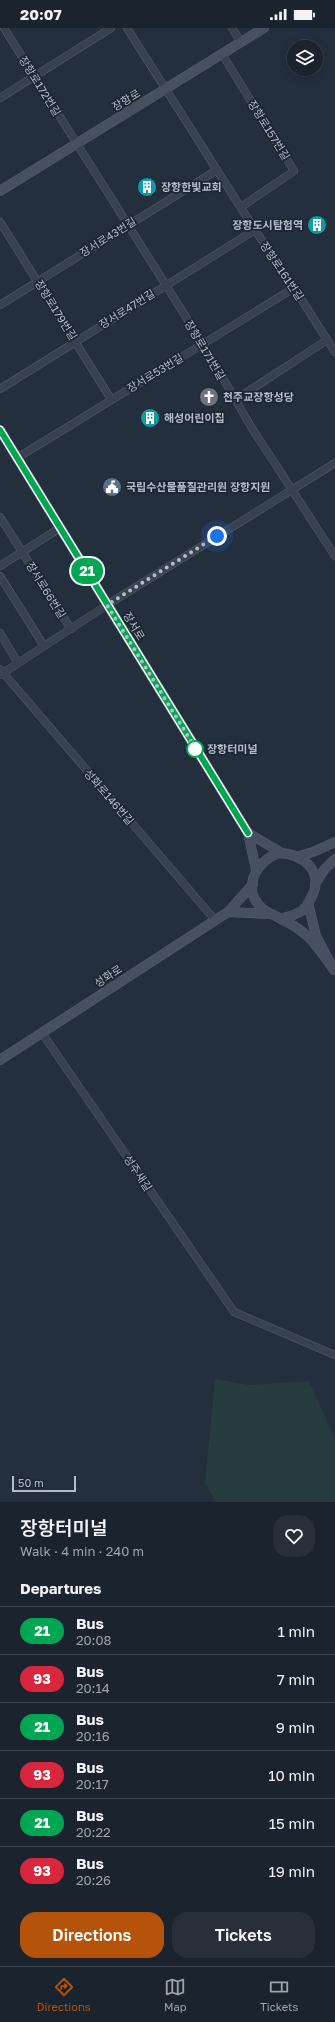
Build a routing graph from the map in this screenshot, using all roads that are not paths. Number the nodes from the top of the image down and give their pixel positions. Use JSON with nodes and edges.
{"nodes":[{"id":1,"x":4,"y":28,"type":"edge"},
{"id":2,"x":111,"y":28,"type":"edge"},
{"id":3,"x":127,"y":28,"type":"edge"},
{"id":4,"x":232,"y":28,"type":"edge"},
{"id":5,"x":264,"y":28,"type":"edge"},
{"id":6,"x":241,"y":42,"type":"junction"},
{"id":7,"x":222,"y":54,"type":"junction"},
{"id":8,"x":34,"y":76,"type":"junction"},
{"id":9,"x":166,"y":89,"type":"junction"},
{"id":10,"x":0,"y":98,"type":"edge"},
{"id":11,"x":76,"y":144,"type":"junction"},
{"id":12,"x":218,"y":170,"type":"junction"},
{"id":13,"x":0,"y":191,"type":"edge"},
{"id":14,"x":240,"y":207,"type":"junction"},
{"id":15,"x":0,"y":222,"type":"edge"},
{"id":16,"x":127,"y":225,"type":"junction"},
{"id":17,"x":255,"y":230,"type":"junction"},
{"id":18,"x":38,"y":282,"type":"junction"},
{"id":19,"x":166,"y":285,"type":"junction"},
{"id":20,"x":294,"y":288,"type":"junction"},
{"id":21,"x":0,"y":305,"type":"edge"},
{"id":22,"x":327,"y":340,"type":"junction"},
{"id":23,"x":75,"y":342,"type":"junction"},
{"id":24,"x":203,"y":344,"type":"junction"},
{"id":25,"x":334,"y":351,"type":"edge"},
{"id":26,"x":0,"y":389,"type":"edge"},
{"id":27,"x":111,"y":399,"type":"junction"},
{"id":28,"x":235,"y":400,"type":"junction"},
{"id":29,"x":1,"y":435,"type":"edge"},
{"id":30,"x":17,"y":458,"type":"junction"},
{"id":31,"x":335,"y":463,"type":"edge"},
{"id":32,"x":292,"y":490,"type":"junction"},
{"id":33,"x":0,"y":517,"type":"edge"},
{"id":34,"x":60,"y":528,"type":"junction"},
{"id":35,"x":22,"y":552,"type":"junction"},
{"id":36,"x":335,"y":556,"type":"edge"},
{"id":37,"x":0,"y":566,"type":"edge"},
{"id":38,"x":0,"y":576,"type":"edge"},
{"id":39,"x":107,"y":605,"type":"junction"},
{"id":40,"x":71,"y":629,"type":"junction"},
{"id":41,"x":0,"y":633,"type":"edge"},
{"id":42,"x":44,"y":646,"type":"junction"},
{"id":43,"x":18,"y":663,"type":"junction"},
{"id":44,"x":1,"y":672,"type":"edge"},
{"id":45,"x":248,"y":833,"type":"junction"},
{"id":46,"x":335,"y":842,"type":"edge"},
{"id":47,"x":282,"y":853,"type":"junction"},
{"id":48,"x":299,"y":856,"type":"junction"},
{"id":49,"x":335,"y":859,"type":"edge"},
{"id":50,"x":256,"y":870,"type":"junction"},
{"id":51,"x":252,"y":884,"type":"junction"},
{"id":52,"x":316,"y":884,"type":"junction"},
{"id":53,"x":308,"y":903,"type":"junction"},
{"id":54,"x":228,"y":912,"type":"junction"},
{"id":55,"x":277,"y":917,"type":"junction"},
{"id":56,"x":215,"y":920,"type":"junction"},
{"id":57,"x":334,"y":971,"type":"edge"},
{"id":58,"x":42,"y":1033,"type":"junction"},
{"id":59,"x":0,"y":1060,"type":"edge"},
{"id":60,"x":335,"y":1356,"type":"edge"}],
"edges":[{"from":1,"to":8,"type":"street","name":"장항로172번길"},
{"from":2,"to":8,"type":"street"},
{"from":3,"to":9,"type":"street","name":"장항로161번길"},
{"from":4,"to":6,"type":"street"},
{"from":5,"to":6,"type":"main road","name":"장항로"},
{"from":6,"to":7,"type":"main road","name":"장항로"},
{"from":7,"to":9,"type":"main road","name":"장항로"},
{"from":7,"to":14,"type":"street","name":"장항로157번길"},
{"from":8,"to":10,"type":"street"},
{"from":8,"to":11,"type":"street","name":"장항로172번길"},
{"from":9,"to":11,"type":"main road","name":"장항로"},
{"from":9,"to":12,"type":"street","name":"장항로161번길"},
{"from":11,"to":13,"type":"main road","name":"장항로"},
{"from":11,"to":16,"type":"street","name":"장항로171번길"},
{"from":12,"to":14,"type":"street","name":"장항로161번길"},
{"from":12,"to":16,"type":"street","name":"장서로43번길"},
{"from":14,"to":17,"type":"street","name":"장항로161번길"},
{"from":15,"to":18,"type":"street","name":"장항로179번길"},
{"from":16,"to":18,"type":"street","name":"장서로43번길"},
{"from":16,"to":19,"type":"street","name":"장항로171번길"},
{"from":17,"to":19,"type":"street","name":"장서로47번길"},
{"from":17,"to":20,"type":"street","name":"장항로161번길"},
{"from":18,"to":21,"type":"street","name":"장서로43번길"},
{"from":18,"to":23,"type":"street","name":"장항로179번길"},
{"from":19,"to":23,"type":"street","name":"장서로47번길"},
{"from":19,"to":24,"type":"street","name":"장항로171번길"},
{"from":20,"to":22,"type":"street","name":"장항로161번길"},
{"from":20,"to":24,"type":"street","name":"장서로53번길"},
{"from":22,"to":25,"type":"street","name":"장항로161번길"},
{"from":22,"to":28,"type":"street"},
{"from":23,"to":26,"type":"street","name":"장서로47번길"},
{"from":23,"to":27,"type":"street","name":"장항로179번길"},
{"from":24,"to":27,"type":"street","name":"장서로53번길"},
{"from":24,"to":28,"type":"street","name":"장항로171번길"},
{"from":27,"to":30,"type":"street","name":"장서로53번길"},
{"from":28,"to":32,"type":"street","name":"장항로171번길"},
{"from":29,"to":30,"type":"main road","name":"장서로"},
{"from":30,"to":34,"type":"main road","name":"장서로"},
{"from":31,"to":32,"type":"street"},
{"from":32,"to":36,"type":"street","name":"장항로171번길"},
{"from":32,"to":39,"type":"street"},
{"from":33,"to":35,"type":"street","name":"장서로66번길"},
{"from":34,"to":35,"type":"street"},
{"from":34,"to":39,"type":"main road","name":"장서로"},
{"from":35,"to":37,"type":"street"},
{"from":35,"to":40,"type":"street","name":"장서로66번길"},
{"from":38,"to":42,"type":"street"},
{"from":39,"to":40,"type":"street"},
{"from":39,"to":45,"type":"main road","name":"장서로"},
{"from":40,"to":42,"type":"street"},
{"from":41,"to":43,"type":"street"},
{"from":42,"to":43,"type":"street"},
{"from":43,"to":44,"type":"street"},
{"from":44,"to":56,"type":"street","name":"성화로146번길"},
{"from":45,"to":47,"type":"main road"},
{"from":45,"to":50,"type":"main road"},
{"from":46,"to":48,"type":"main road"},
{"from":47,"to":48,"type":"main road"},
{"from":47,"to":50,"type":"main road"},
{"from":48,"to":52,"type":"main road"},
{"from":49,"to":52,"type":"main road"},
{"from":50,"to":51,"type":"main road"},
{"from":51,"to":54,"type":"main road","name":"성화로"},
{"from":51,"to":55,"type":"main road"},
{"from":52,"to":53,"type":"main road"},
{"from":53,"to":55,"type":"main road"},
{"from":53,"to":57,"type":"main road"},
{"from":54,"to":55,"type":"main road"},
{"from":54,"to":56,"type":"main road","name":"성화로"},
{"from":55,"to":57,"type":"main road"},
{"from":56,"to":58,"type":"main road","name":"성화로"},
{"from":58,"to":59,"type":"main road","name":"성화로"},
{"from":58,"to":60,"type":"street","name":"성주새길"}]}
